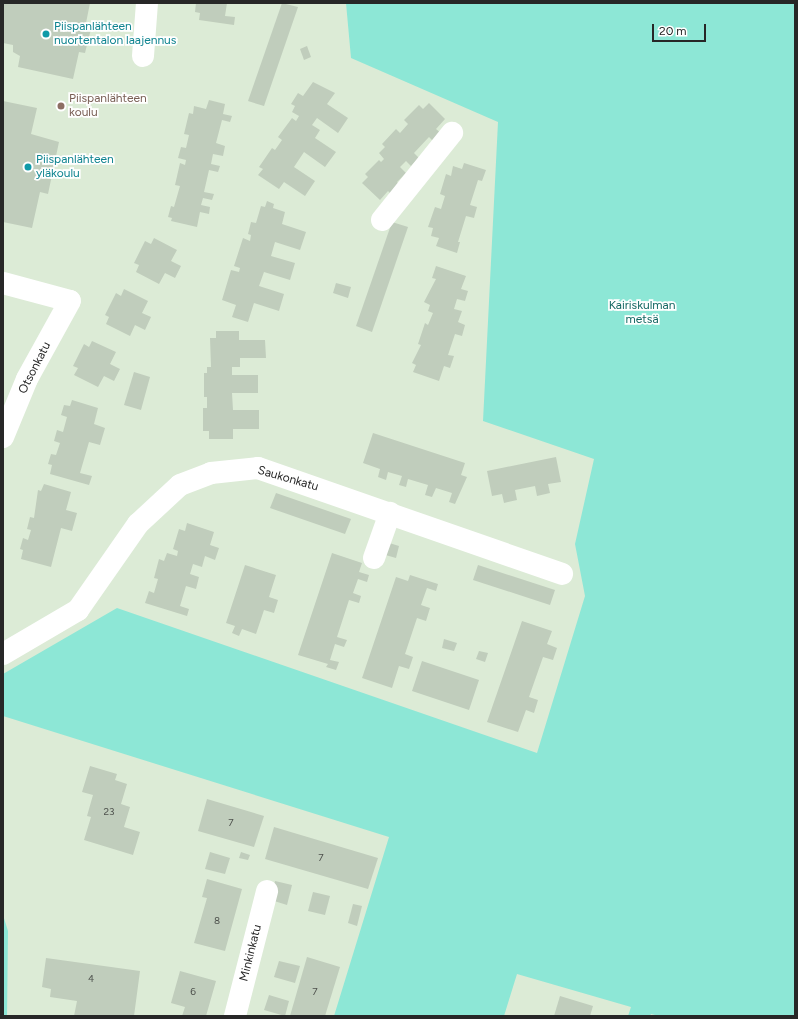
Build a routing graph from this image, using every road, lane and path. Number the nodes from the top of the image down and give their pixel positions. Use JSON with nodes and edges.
{"nodes":[{"id":1,"x":147,"y":3,"type":"edge"},
{"id":2,"x":142,"y":56,"type":"dead end"},
{"id":3,"x":452,"y":132,"type":"dead end"},
{"id":4,"x":382,"y":220,"type":"dead end"},
{"id":5,"x":3,"y":283,"type":"edge"},
{"id":6,"x":3,"y":436,"type":"edge"},
{"id":7,"x":390,"y":513,"type":"junction"},
{"id":8,"x":374,"y":558,"type":"dead end"},
{"id":9,"x":562,"y":574,"type":"dead end"},
{"id":10,"x":3,"y":654,"type":"edge"},
{"id":11,"x":267,"y":890,"type":"dead end"},
{"id":12,"x":235,"y":1016,"type":"edge"}],
"edges":[{"from":1,"to":2,"type":"street"},
{"from":3,"to":4,"type":"street"},
{"from":5,"to":6,"type":"street","name":"Otsonkatu"},
{"from":7,"to":8,"type":"street"},
{"from":7,"to":9,"type":"street","name":"Saukonkatu"},
{"from":7,"to":10,"type":"street","name":"Saukonkatu"},
{"from":11,"to":12,"type":"street","name":"Minkinkatu"}]}
